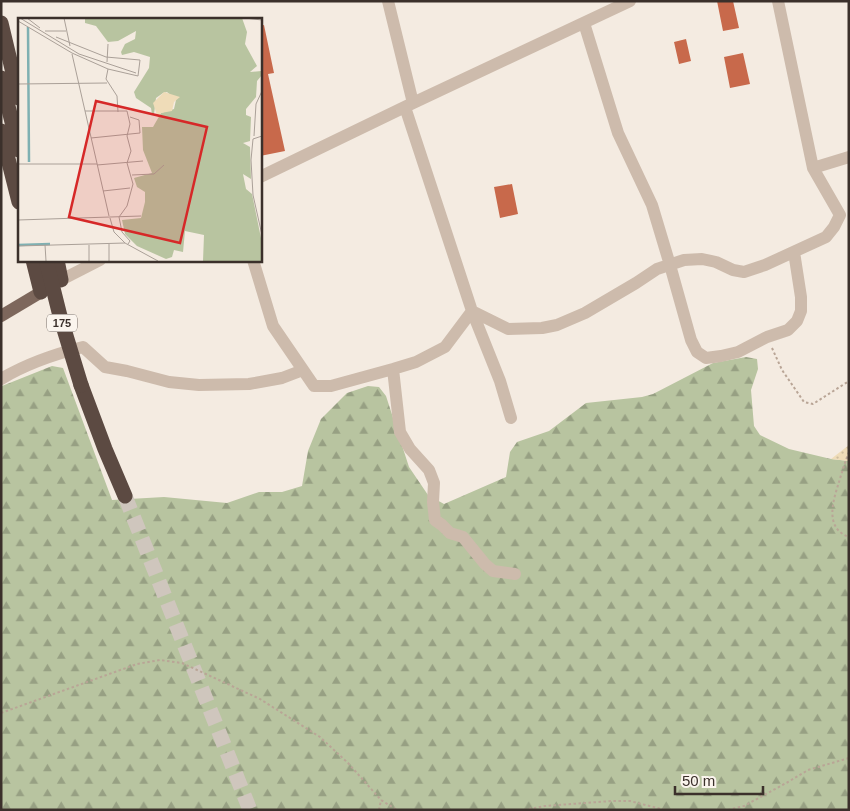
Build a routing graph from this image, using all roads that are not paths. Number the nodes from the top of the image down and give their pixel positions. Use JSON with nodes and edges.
{"nodes":[{"id":1,"x":388,"y":1,"type":"edge"},
{"id":2,"x":630,"y":1,"type":"edge"},
{"id":3,"x":778,"y":1,"type":"edge"},
{"id":4,"x":1,"y":23,"type":"edge"},
{"id":5,"x":584,"y":23,"type":"junction"},
{"id":6,"x":1,"y":78,"type":"edge"},
{"id":7,"x":18,"y":94,"type":"edge"},
{"id":8,"x":409,"y":105,"type":"junction"},
{"id":9,"x":1,"y":131,"type":"edge"},
{"id":10,"x":18,"y":146,"type":"edge"},
{"id":11,"x":849,"y":157,"type":"edge"},
{"id":12,"x":813,"y":168,"type":"junction"},
{"id":13,"x":261,"y":177,"type":"edge"},
{"id":14,"x":18,"y":198,"type":"edge"},
{"id":15,"x":794,"y":252,"type":"junction"},
{"id":16,"x":33,"y":261,"type":"edge"},
{"id":17,"x":46,"y":261,"type":"edge"},
{"id":18,"x":56,"y":261,"type":"edge"},
{"id":19,"x":98,"y":261,"type":"edge"},
{"id":20,"x":253,"y":261,"type":"edge"},
{"id":21,"x":670,"y":265,"type":"junction"},
{"id":22,"x":61,"y":280,"type":"junction"},
{"id":23,"x":41,"y":292,"type":"junction"},
{"id":24,"x":472,"y":311,"type":"junction"},
{"id":25,"x":1,"y":316,"type":"edge"},
{"id":26,"x":393,"y":369,"type":"junction"},
{"id":27,"x":303,"y":370,"type":"junction"},
{"id":28,"x":1,"y":379,"type":"edge"},
{"id":29,"x":511,"y":418,"type":"dead end"},
{"id":30,"x":125,"y":496,"type":"tunnel mouth"},
{"id":31,"x":514,"y":574,"type":"dead end"}],
"edges":[{"from":1,"to":8,"type":"street"},
{"from":2,"to":5,"type":"street"},
{"from":3,"to":12,"type":"street"},
{"from":4,"to":7,"type":"highway"},
{"from":5,"to":8,"type":"street"},
{"from":5,"to":21,"type":"street"},
{"from":6,"to":10,"type":"highway"},
{"from":8,"to":13,"type":"street"},
{"from":8,"to":24,"type":"street"},
{"from":9,"to":14,"type":"highway"},
{"from":11,"to":12,"type":"street"},
{"from":12,"to":15,"type":"street"},
{"from":15,"to":21,"type":"street"},
{"from":15,"to":21,"type":"street"},
{"from":16,"to":23,"type":"highway"},
{"from":17,"to":30,"type":"highway","number":"175","bridge":true},
{"from":18,"to":22,"type":"highway"},
{"from":19,"to":22,"type":"street"},
{"from":20,"to":27,"type":"street"},
{"from":21,"to":24,"type":"street"},
{"from":22,"to":23,"type":"main road"},
{"from":23,"to":25,"type":"main road"},
{"from":24,"to":26,"type":"street"},
{"from":24,"to":29,"type":"street"},
{"from":26,"to":27,"type":"street"},
{"from":26,"to":31,"type":"street"},
{"from":27,"to":28,"type":"street"}]}
